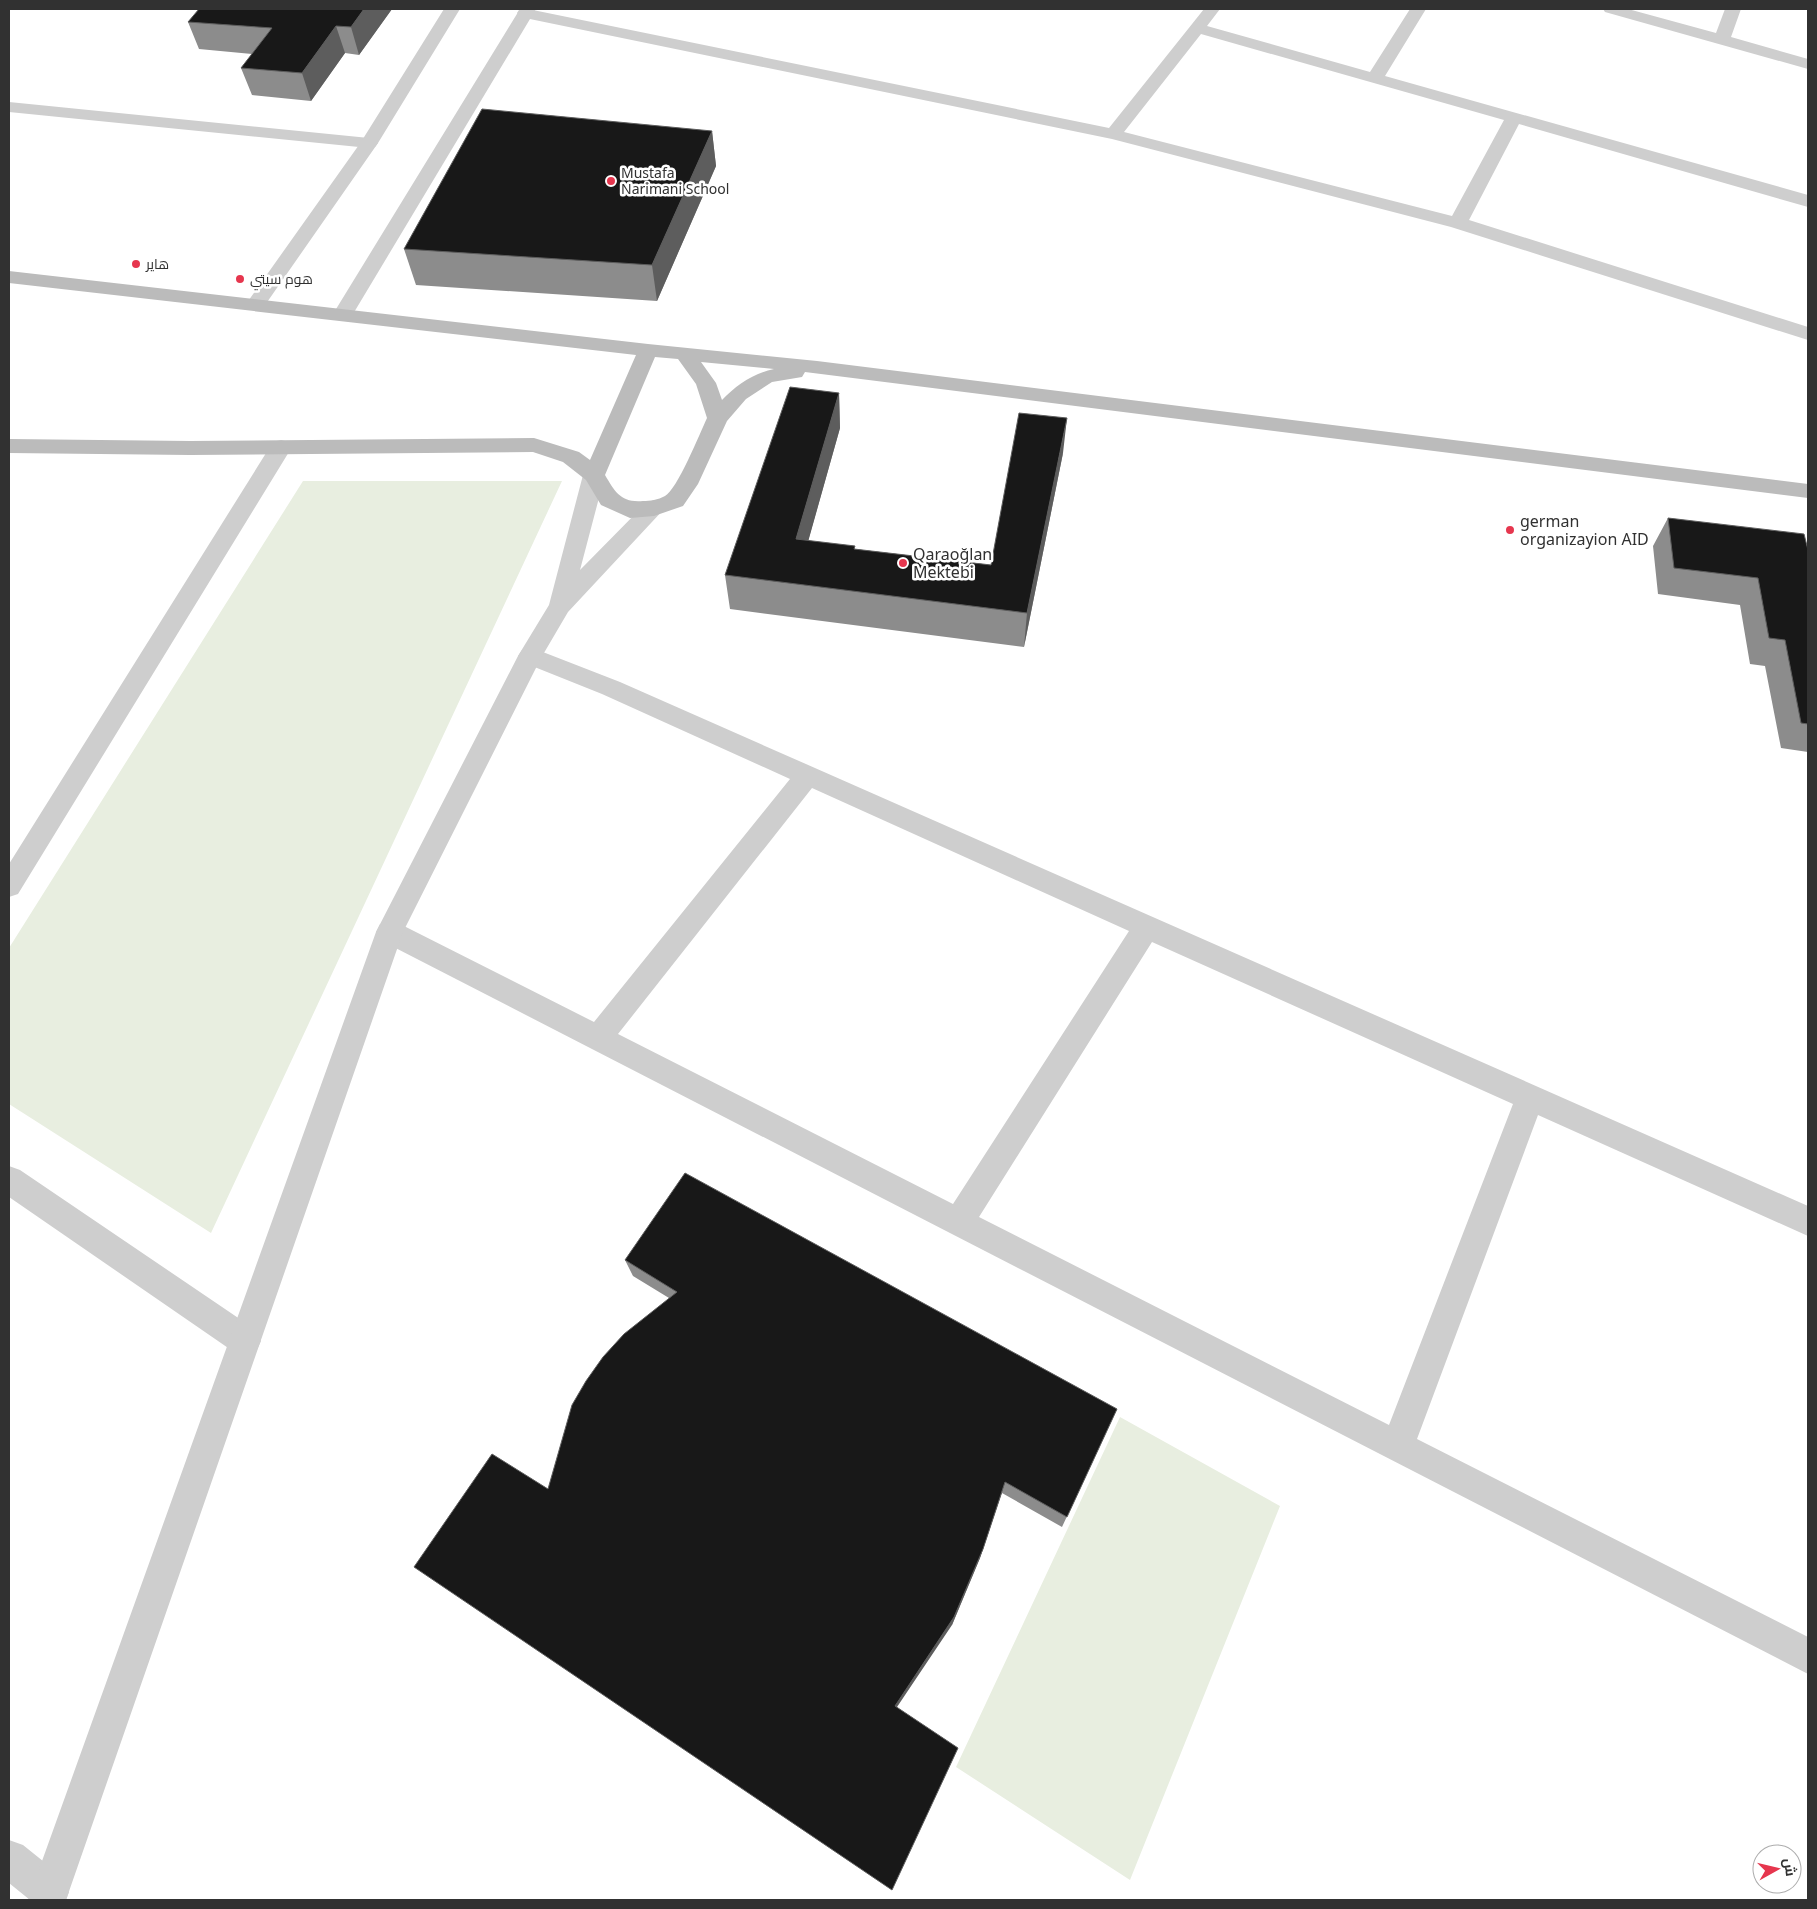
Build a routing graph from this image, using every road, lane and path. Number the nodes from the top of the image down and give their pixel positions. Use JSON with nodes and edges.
{"nodes":[{"id":1,"x":452,"y":9,"type":"edge"},
{"id":2,"x":1212,"y":9,"type":"edge"},
{"id":3,"x":1418,"y":9,"type":"edge"},
{"id":4,"x":1611,"y":9,"type":"edge"},
{"id":5,"x":1733,"y":9,"type":"edge"},
{"id":6,"x":527,"y":11,"type":"edge"},
{"id":7,"x":1198,"y":28,"type":"junction"},
{"id":8,"x":1721,"y":41,"type":"junction"},
{"id":9,"x":1808,"y":64,"type":"edge"},
{"id":10,"x":1374,"y":79,"type":"junction"},
{"id":11,"x":9,"y":107,"type":"edge"},
{"id":12,"x":1513,"y":119,"type":"junction"},
{"id":13,"x":1113,"y":134,"type":"junction"},
{"id":14,"x":369,"y":143,"type":"junction"},
{"id":15,"x":1808,"y":201,"type":"edge"},
{"id":16,"x":1458,"y":223,"type":"junction"},
{"id":17,"x":9,"y":277,"type":"edge"},
{"id":18,"x":256,"y":304,"type":"junction"},
{"id":19,"x":343,"y":314,"type":"junction"},
{"id":20,"x":1808,"y":334,"type":"edge"},
{"id":21,"x":648,"y":350,"type":"junction"},
{"id":22,"x":685,"y":354,"type":"junction"},
{"id":23,"x":817,"y":367,"type":"junction"},
{"id":24,"x":718,"y":418,"type":"junction"},
{"id":25,"x":9,"y":446,"type":"edge"},
{"id":26,"x":281,"y":447,"type":"junction"},
{"id":27,"x":594,"y":475,"type":"junction"},
{"id":28,"x":1808,"y":491,"type":"edge"},
{"id":29,"x":654,"y":508,"type":"junction"},
{"id":30,"x":560,"y":606,"type":"junction"},
{"id":31,"x":530,"y":656,"type":"junction"},
{"id":32,"x":807,"y":776,"type":"junction"},
{"id":33,"x":9,"y":886,"type":"edge"},
{"id":34,"x":1147,"y":927,"type":"junction"},
{"id":35,"x":390,"y":932,"type":"junction"},
{"id":36,"x":598,"y":1038,"type":"junction"},
{"id":37,"x":1530,"y":1097,"type":"junction"},
{"id":38,"x":9,"y":1180,"type":"edge"},
{"id":39,"x":1808,"y":1221,"type":"edge"},
{"id":40,"x":959,"y":1222,"type":"junction"},
{"id":41,"x":245,"y":1341,"type":"junction"},
{"id":42,"x":1398,"y":1446,"type":"junction"},
{"id":43,"x":1808,"y":1656,"type":"edge"},
{"id":44,"x":9,"y":1859,"type":"edge"},
{"id":45,"x":48,"y":1896,"type":"edge"}],
"edges":[{"from":1,"to":14,"type":"street"},
{"from":2,"to":7,"type":"street"},
{"from":3,"to":10,"type":"street"},
{"from":4,"to":8,"type":"street"},
{"from":5,"to":8,"type":"street"},
{"from":6,"to":13,"type":"street"},
{"from":6,"to":19,"type":"street"},
{"from":7,"to":10,"type":"street"},
{"from":7,"to":13,"type":"street"},
{"from":8,"to":9,"type":"street"},
{"from":10,"to":12,"type":"street"},
{"from":11,"to":14,"type":"street"},
{"from":12,"to":15,"type":"street"},
{"from":12,"to":16,"type":"street"},
{"from":13,"to":16,"type":"street"},
{"from":14,"to":18,"type":"street"},
{"from":16,"to":20,"type":"street"},
{"from":17,"to":18,"type":"main road"},
{"from":18,"to":19,"type":"main road"},
{"from":19,"to":21,"type":"main road"},
{"from":21,"to":22,"type":"main road"},
{"from":21,"to":27,"type":"main road"},
{"from":22,"to":23,"type":"main road"},
{"from":22,"to":24,"type":"main road"},
{"from":23,"to":24,"type":"main road"},
{"from":23,"to":28,"type":"main road"},
{"from":24,"to":29,"type":"main road"},
{"from":25,"to":26,"type":"main road"},
{"from":26,"to":27,"type":"main road"},
{"from":26,"to":33,"type":"street"},
{"from":27,"to":29,"type":"main road"},
{"from":27,"to":30,"type":"street"},
{"from":29,"to":30,"type":"street"},
{"from":30,"to":31,"type":"street"},
{"from":31,"to":32,"type":"street"},
{"from":31,"to":35,"type":"street"},
{"from":32,"to":34,"type":"street"},
{"from":32,"to":36,"type":"street"},
{"from":34,"to":37,"type":"street"},
{"from":34,"to":40,"type":"street"},
{"from":35,"to":36,"type":"street"},
{"from":35,"to":41,"type":"street"},
{"from":36,"to":40,"type":"street"},
{"from":37,"to":39,"type":"street"},
{"from":37,"to":42,"type":"street"},
{"from":38,"to":41,"type":"street"},
{"from":40,"to":42,"type":"street"},
{"from":41,"to":45,"type":"street"},
{"from":42,"to":43,"type":"street"},
{"from":44,"to":45,"type":"street"}]}
